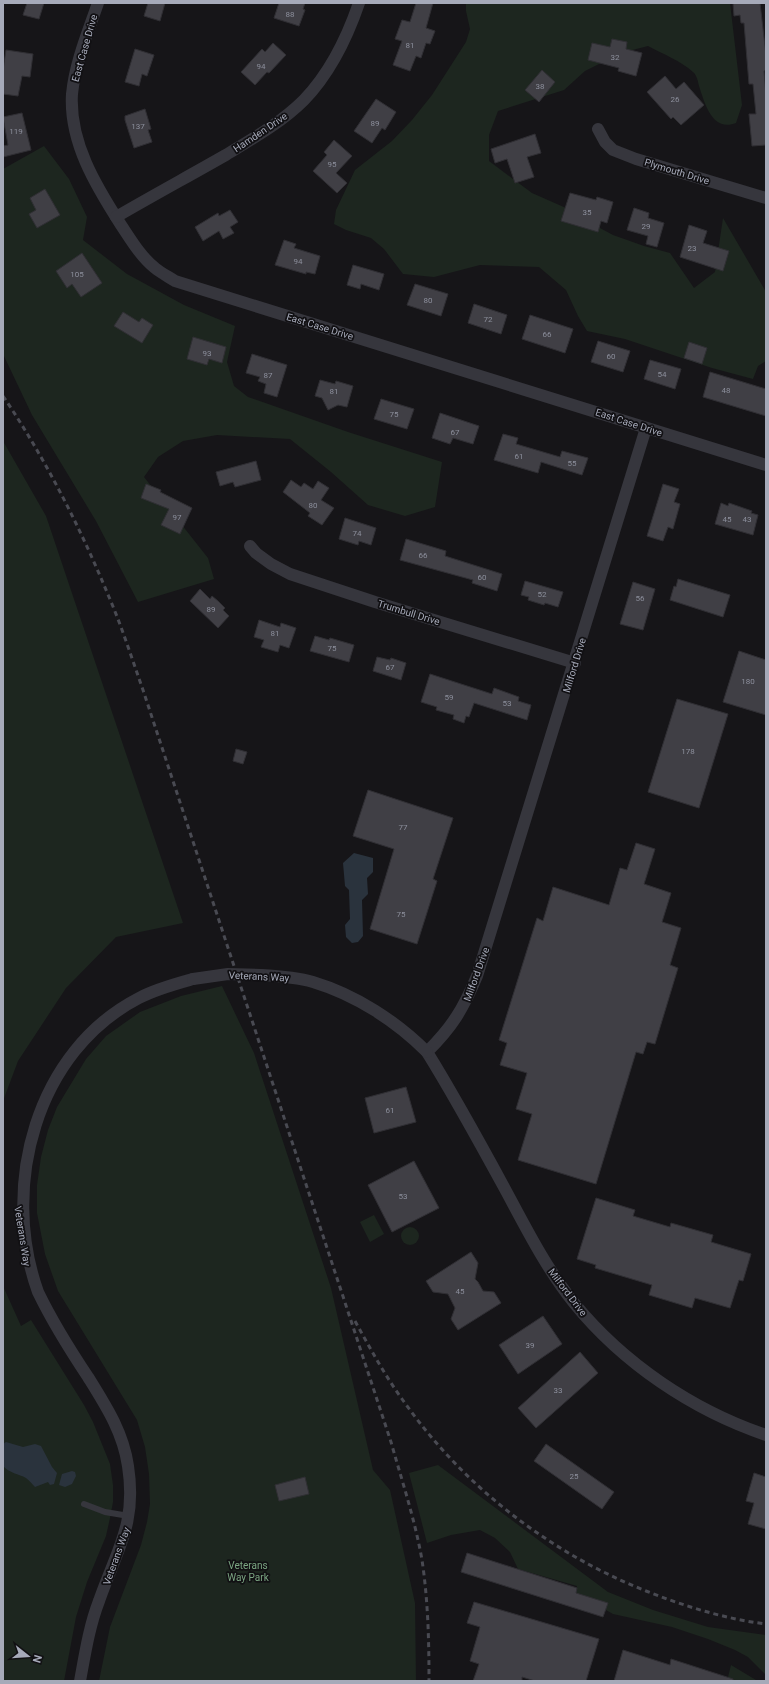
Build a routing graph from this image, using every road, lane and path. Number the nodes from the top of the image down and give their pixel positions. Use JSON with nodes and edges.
{"nodes":[{"id":1,"x":98,"y":3,"type":"edge"},
{"id":2,"x":358,"y":3,"type":"edge"},
{"id":3,"x":598,"y":129,"type":"dead end"},
{"id":4,"x":766,"y":198,"type":"edge"},
{"id":5,"x":116,"y":217,"type":"junction"},
{"id":6,"x":646,"y":428,"type":"junction"},
{"id":7,"x":766,"y":465,"type":"edge"},
{"id":8,"x":250,"y":546,"type":"dead end"},
{"id":9,"x":575,"y":663,"type":"junction"},
{"id":10,"x":427,"y":1052,"type":"junction"},
{"id":11,"x":766,"y":1435,"type":"edge"},
{"id":12,"x":84,"y":1504,"type":"dead end"},
{"id":13,"x":129,"y":1516,"type":"junction"},
{"id":14,"x":80,"y":1681,"type":"edge"}],
"edges":[{"from":1,"to":5,"type":"street","name":"East Case Drive"},
{"from":2,"to":5,"type":"street","name":"Hamden Drive"},
{"from":3,"to":4,"type":"street","name":"Plymouth Drive"},
{"from":5,"to":6,"type":"street","name":"East Case Drive"},
{"from":6,"to":7,"type":"street","name":"East Case Drive"},
{"from":6,"to":9,"type":"street","name":"Milford Drive"},
{"from":8,"to":9,"type":"street","name":"Trumbull Drive"},
{"from":9,"to":10,"type":"street","name":"Milford Drive"},
{"from":10,"to":11,"type":"street","name":"Milford Drive"},
{"from":10,"to":13,"type":"street","name":"Veterans Way","bridge":true},
{"from":12,"to":13,"type":"lane"},
{"from":13,"to":14,"type":"street","name":"Veterans Way"}]}
